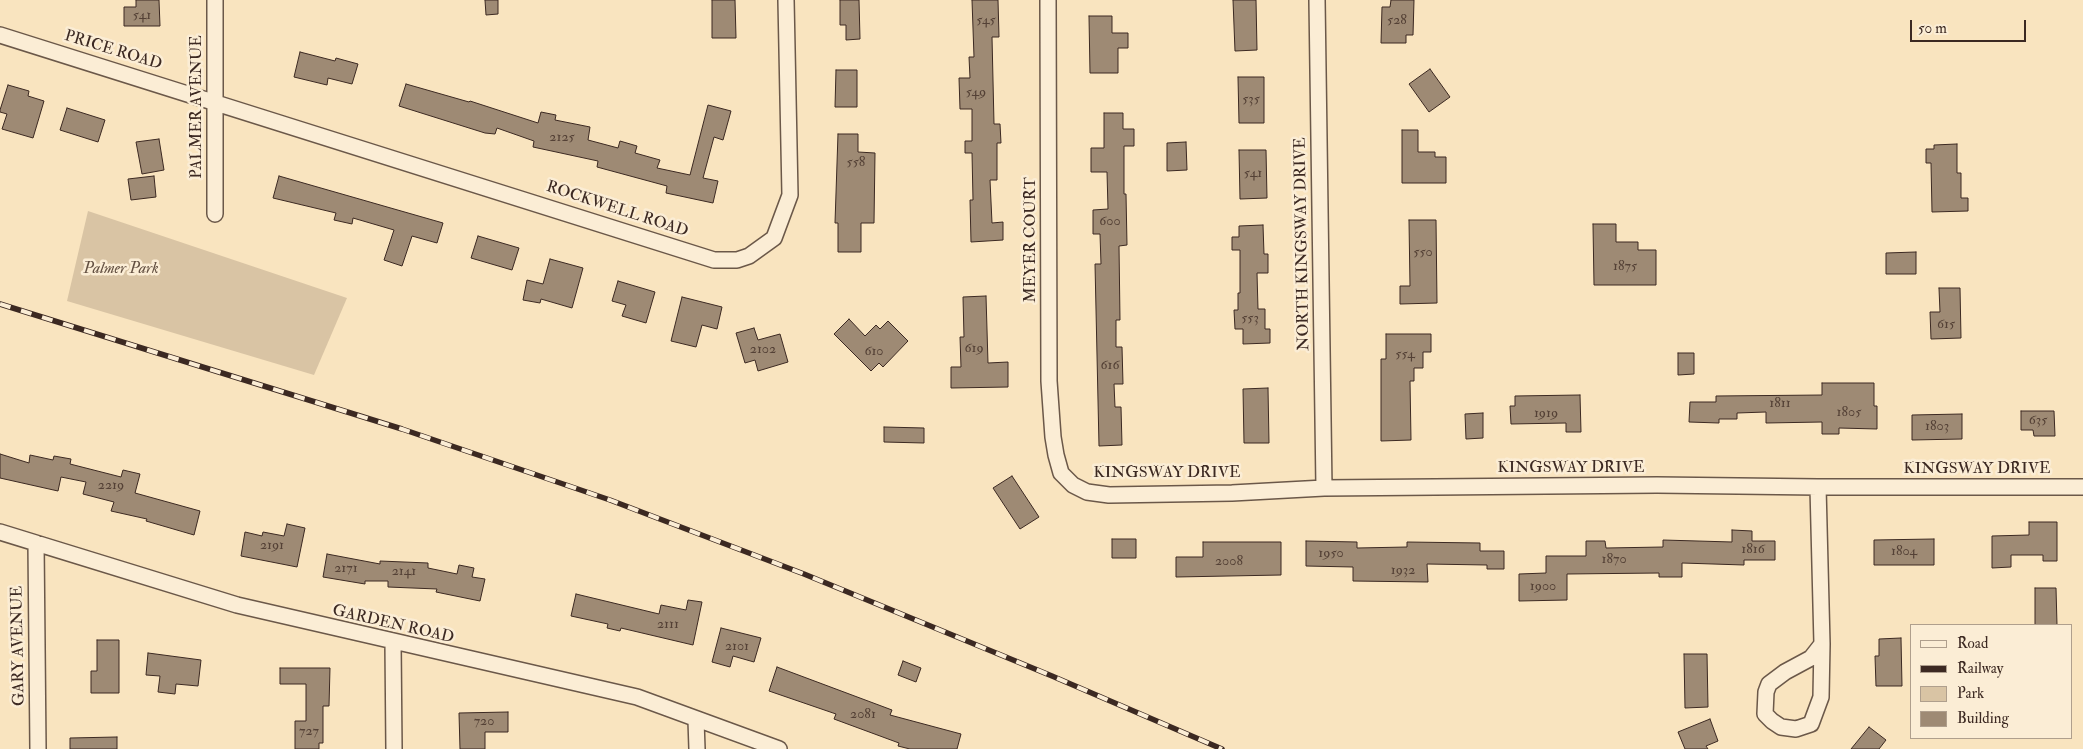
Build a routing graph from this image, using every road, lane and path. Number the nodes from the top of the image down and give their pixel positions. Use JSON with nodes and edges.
{"nodes":[{"id":1,"x":215,"y":0,"type":"edge"},
{"id":2,"x":786,"y":0,"type":"edge"},
{"id":3,"x":1048,"y":0,"type":"edge"},
{"id":4,"x":1318,"y":0,"type":"edge"},
{"id":5,"x":0,"y":35,"type":"edge"},
{"id":6,"x":216,"y":102,"type":"junction"},
{"id":7,"x":215,"y":214,"type":"dead end"},
{"id":8,"x":1065,"y":478,"type":"joint"},
{"id":9,"x":2083,"y":487,"type":"edge"},
{"id":10,"x":1324,"y":488,"type":"junction"},
{"id":11,"x":1818,"y":488,"type":"junction"},
{"id":12,"x":0,"y":532,"type":"edge"},
{"id":13,"x":36,"y":543,"type":"junction"},
{"id":14,"x":393,"y":643,"type":"junction"},
{"id":15,"x":1822,"y":644,"type":"junction"},
{"id":16,"x":696,"y":720,"type":"junction"},
{"id":17,"x":38,"y":749,"type":"edge"},
{"id":18,"x":394,"y":749,"type":"edge"},
{"id":19,"x":696,"y":749,"type":"edge"},
{"id":20,"x":779,"y":749,"type":"edge"}],
"edges":[{"from":1,"to":6,"type":"street","name":"PALMER AVENUE"},
{"from":2,"to":6,"type":"street","name":"ROCKWELL ROAD"},
{"from":3,"to":8,"type":"street","name":"MEYER COURT"},
{"from":4,"to":10,"type":"street","name":"NORTH KINGSWAY DRIVE"},
{"from":5,"to":6,"type":"street","name":"PRICE ROAD"},
{"from":6,"to":7,"type":"street","name":"PALMER AVENUE"},
{"from":8,"to":10,"type":"street","name":"KINGSWAY DRIVE"},
{"from":9,"to":11,"type":"street","name":"KINGSWAY DRIVE"},
{"from":10,"to":11,"type":"street","name":"KINGSWAY DRIVE"},
{"from":11,"to":15,"type":"street"},
{"from":12,"to":13,"type":"street","name":"GARDEN ROAD"},
{"from":13,"to":14,"type":"street","name":"GARDEN ROAD"},
{"from":13,"to":17,"type":"street","name":"GARY AVENUE"},
{"from":14,"to":16,"type":"street","name":"GARDEN ROAD"},
{"from":14,"to":18,"type":"street"},
{"from":15,"to":15,"type":"street"},
{"from":16,"to":19,"type":"street"},
{"from":16,"to":20,"type":"street","name":"GARDEN ROAD"}]}
